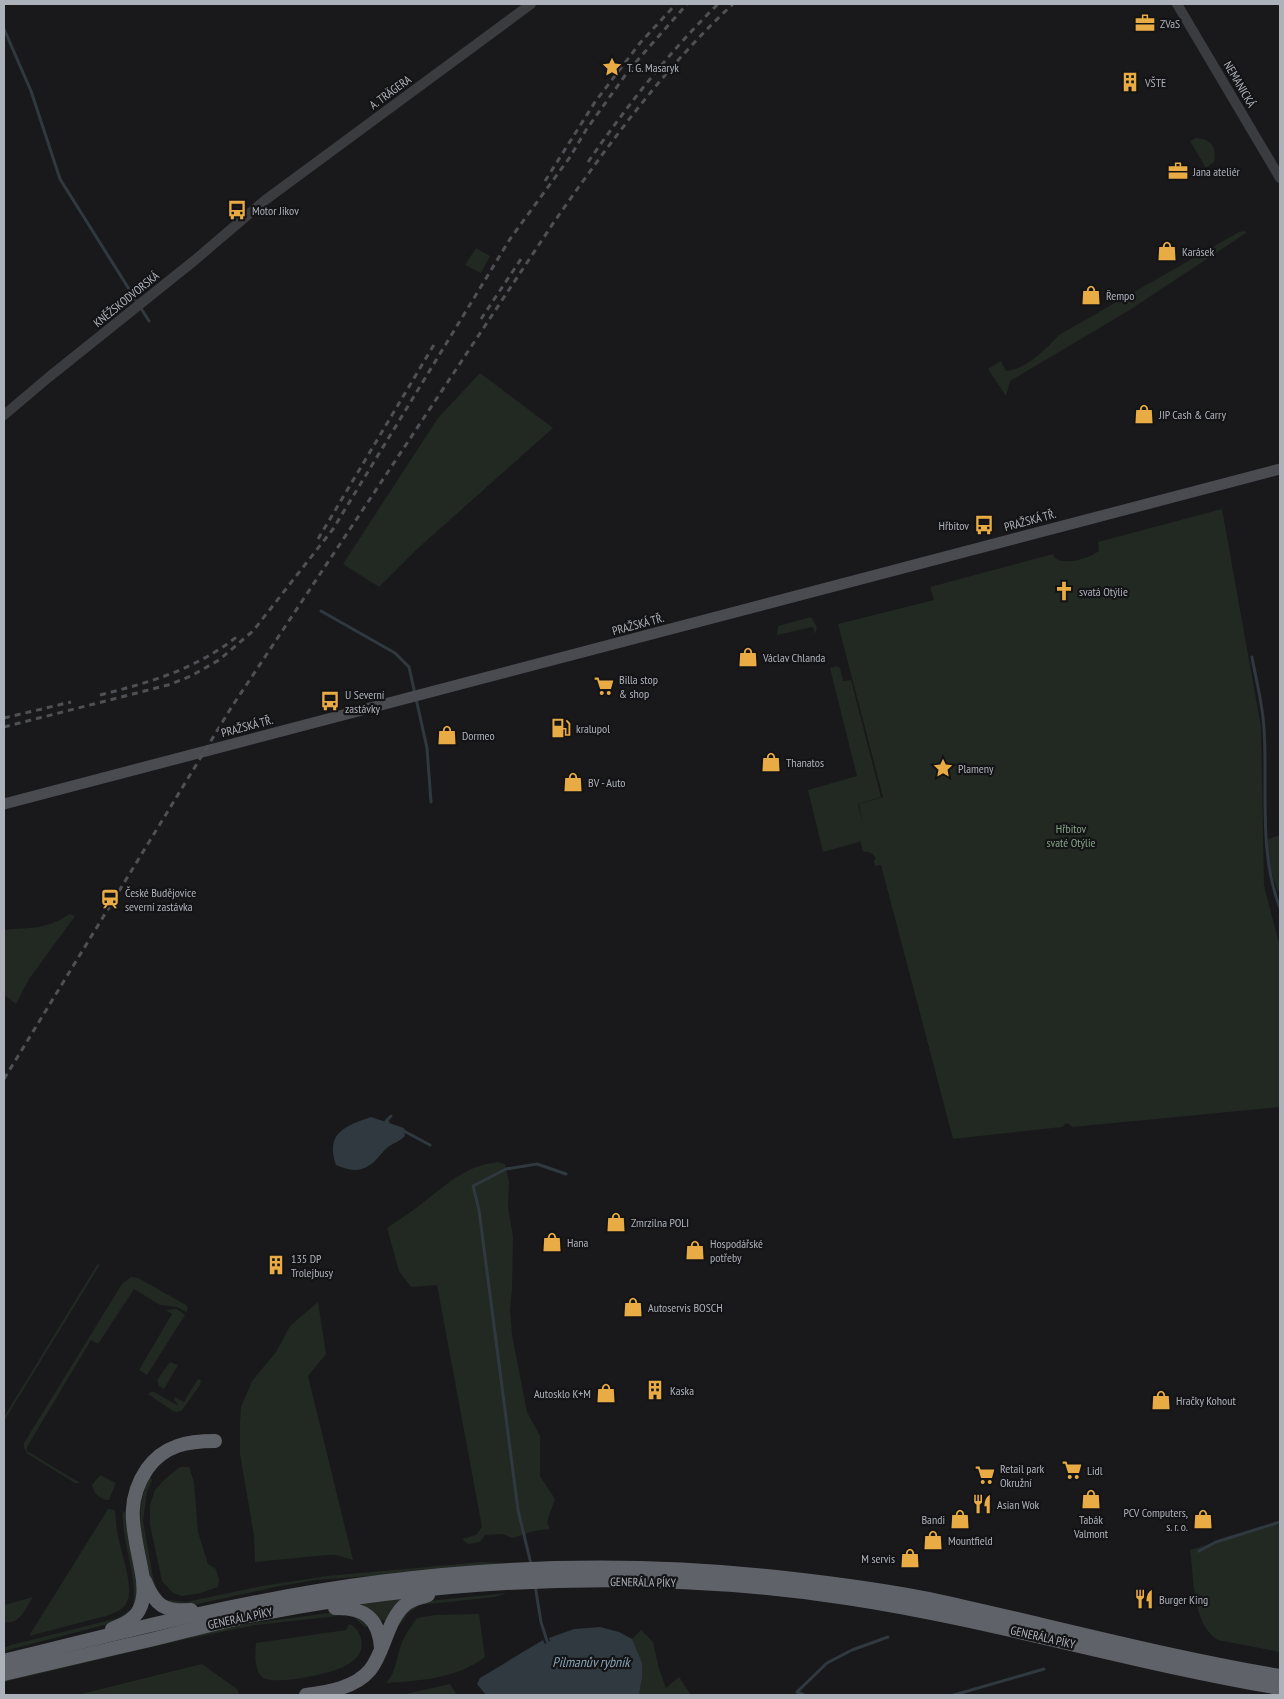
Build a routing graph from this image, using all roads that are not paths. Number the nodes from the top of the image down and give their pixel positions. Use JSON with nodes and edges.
{"nodes":[{"id":1,"x":531,"y":4,"type":"edge"},
{"id":2,"x":1177,"y":4,"type":"edge"},
{"id":3,"x":1280,"y":178,"type":"edge"},
{"id":4,"x":264,"y":201,"type":"joint"},
{"id":5,"x":4,"y":415,"type":"edge"},
{"id":6,"x":1280,"y":469,"type":"edge"},
{"id":7,"x":4,"y":804,"type":"edge"},
{"id":8,"x":214,"y":1441,"type":"dead end"},
{"id":9,"x":560,"y":1575,"type":"junction"},
{"id":10,"x":514,"y":1576,"type":"junction"},
{"id":11,"x":143,"y":1578,"type":"junction"},
{"id":12,"x":455,"y":1587,"type":"junction"},
{"id":13,"x":239,"y":1605,"type":"junction"},
{"id":14,"x":292,"y":1608,"type":"junction"},
{"id":15,"x":91,"y":1640,"type":"junction"},
{"id":16,"x":381,"y":1649,"type":"junction"},
{"id":17,"x":4,"y":1661,"type":"edge"},
{"id":18,"x":4,"y":1674,"type":"edge"},
{"id":19,"x":1280,"y":1676,"type":"edge"},
{"id":20,"x":1280,"y":1688,"type":"edge"},
{"id":21,"x":306,"y":1695,"type":"edge"}],
"edges":[{"from":1,"to":4,"type":"street","name":"A. TRÄGERA"},
{"from":2,"to":3,"type":"street","name":"NEMANICKÁ"},
{"from":4,"to":5,"type":"street","name":"KNĚŽSKODVORSKÁ"},
{"from":6,"to":7,"type":"main road","name":"PRAŽSKÁ TŘ."},
{"from":8,"to":11,"type":"highway"},
{"from":9,"to":10,"type":"highway","name":"GENERÁLA PÍKY"},
{"from":9,"to":19,"type":"highway","name":"GENERÁLA PÍKY"},
{"from":9,"to":20,"type":"highway","name":"GENERÁLA PÍKY"},
{"from":10,"to":12,"type":"highway","name":"GENERÁLA PÍKY"},
{"from":10,"to":13,"type":"highway","name":"GENERÁLA PÍKY"},
{"from":11,"to":13,"type":"highway"},
{"from":11,"to":15,"type":"highway"},
{"from":12,"to":14,"type":"highway","name":"GENERÁLA PÍKY"},
{"from":12,"to":16,"type":"highway"},
{"from":13,"to":15,"type":"highway","name":"GENERÁLA PÍKY"},
{"from":14,"to":16,"type":"highway"},
{"from":14,"to":18,"type":"highway","name":"GENERÁLA PÍKY"},
{"from":15,"to":17,"type":"highway","name":"GENERÁLA PÍKY"},
{"from":16,"to":21,"type":"highway"}]}
